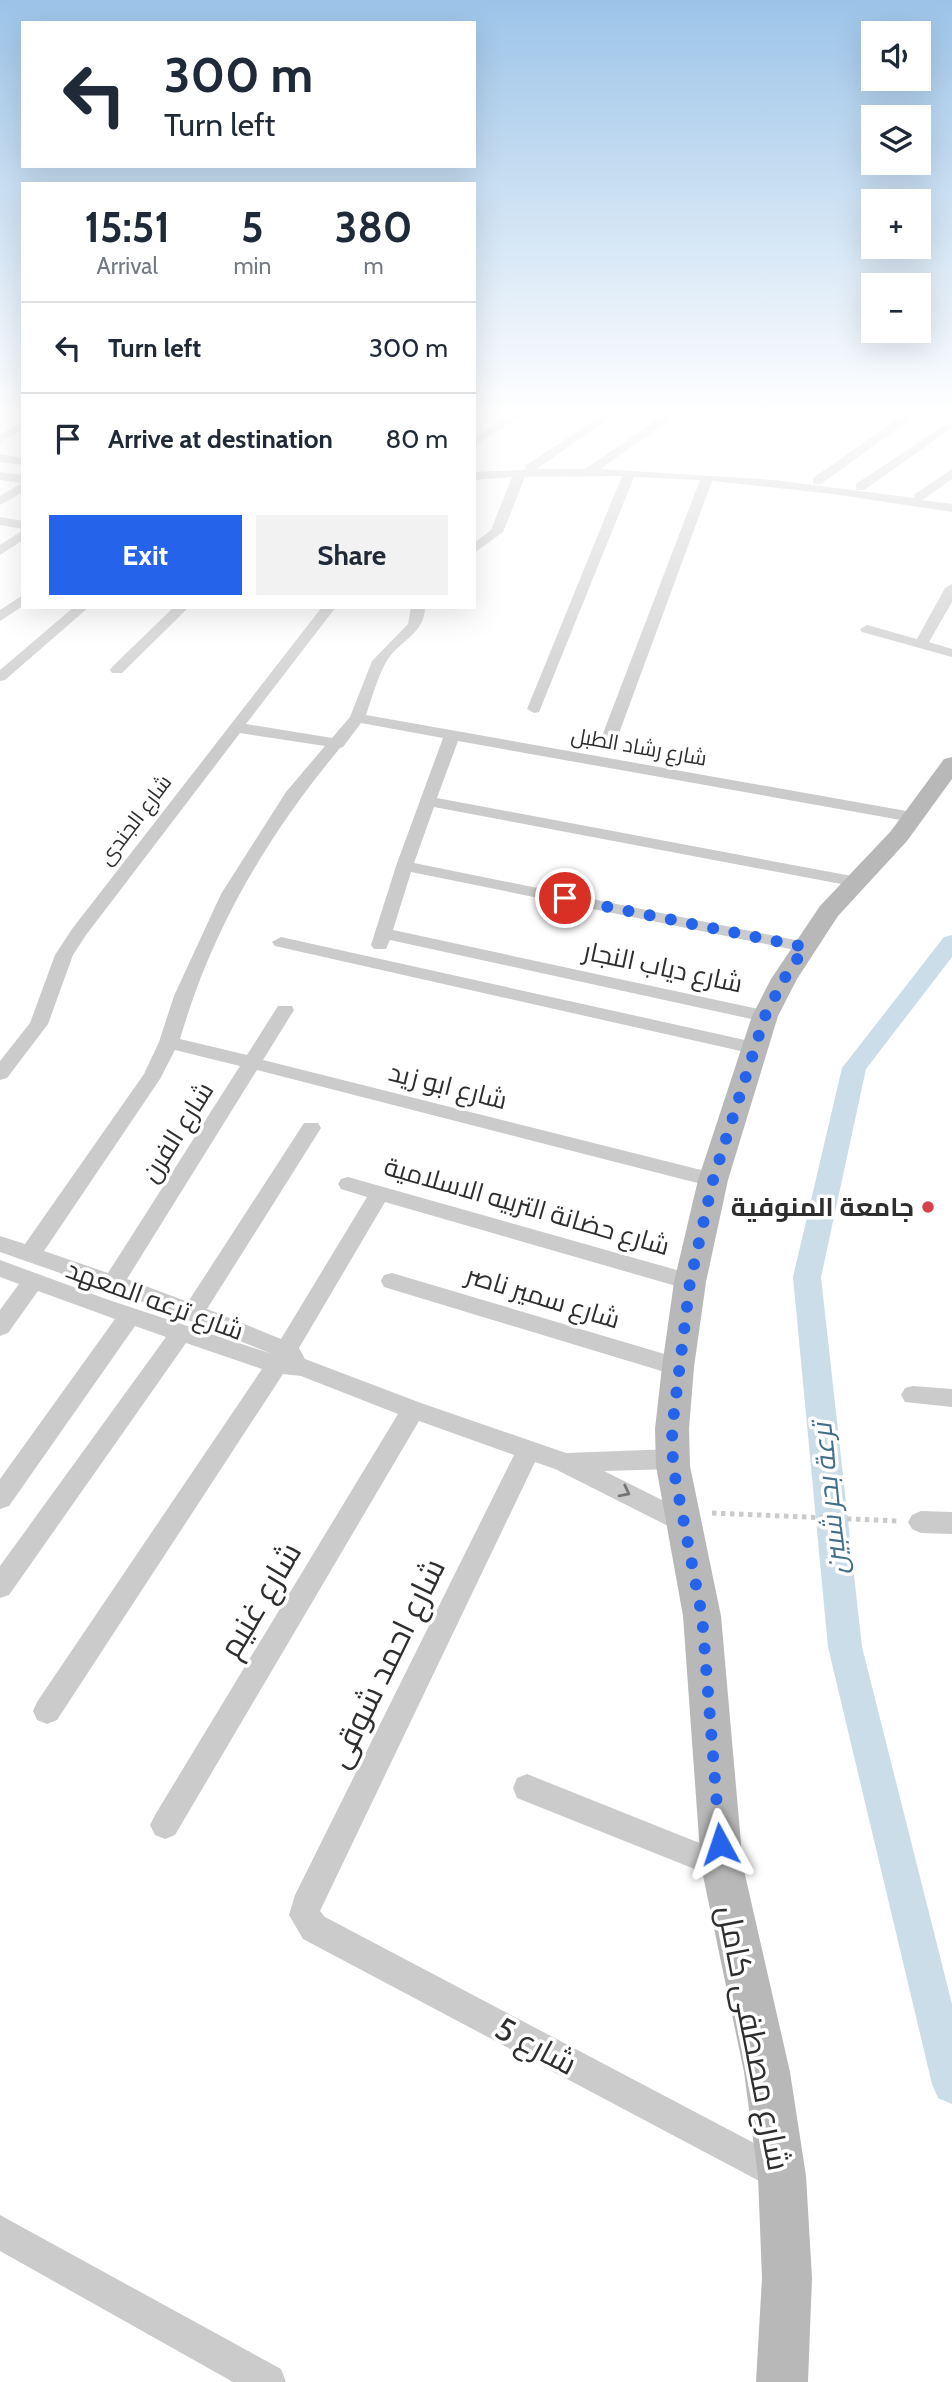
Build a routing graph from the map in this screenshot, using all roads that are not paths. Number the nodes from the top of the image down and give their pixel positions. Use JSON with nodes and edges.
{"nodes":[{"id":1,"x":500,"y":525,"type":"edge"},
{"id":2,"x":608,"y":525,"type":"edge"},
{"id":3,"x":689,"y":525,"type":"edge"},
{"id":4,"x":0,"y":530,"type":"edge"},
{"id":5,"x":21,"y":533,"type":"edge"},
{"id":6,"x":21,"y":535,"type":"edge"},
{"id":7,"x":476,"y":548,"type":"edge"},
{"id":8,"x":0,"y":551,"type":"edge"},
{"id":9,"x":952,"y":588,"type":"edge"},
{"id":10,"x":21,"y":601,"type":"edge"},
{"id":11,"x":80,"y":609,"type":"edge"},
{"id":12,"x":181,"y":609,"type":"edge"},
{"id":13,"x":327,"y":609,"type":"edge"},
{"id":14,"x":418,"y":609,"type":"edge"},
{"id":15,"x":0,"y":617,"type":"edge"},
{"id":16,"x":867,"y":629,"type":"dead end"},
{"id":17,"x":921,"y":644,"type":"junction"},
{"id":18,"x":952,"y":653,"type":"edge"},
{"id":19,"x":117,"y":670,"type":"dead end"},
{"id":20,"x":0,"y":677,"type":"edge"},
{"id":21,"x":534,"y":709,"type":"dead end"},
{"id":22,"x":357,"y":718,"type":"junction"},
{"id":23,"x":234,"y":727,"type":"junction"},
{"id":24,"x":452,"y":735,"type":"junction"},
{"id":25,"x":610,"y":736,"type":"dead end"},
{"id":26,"x":338,"y":744,"type":"junction"},
{"id":27,"x":952,"y":764,"type":"edge"},
{"id":28,"x":429,"y":801,"type":"junction"},
{"id":29,"x":912,"y":817,"type":"junction"},
{"id":30,"x":404,"y":866,"type":"junction"},
{"id":31,"x":857,"y":882,"type":"junction"},
{"id":32,"x":385,"y":934,"type":"junction"},
{"id":33,"x":281,"y":942,"type":"dead end"},
{"id":34,"x":805,"y":947,"type":"junction"},
{"id":35,"x":373,"y":963,"type":"junction"},
{"id":36,"x":285,"y":1010,"type":"dead end"},
{"id":37,"x":759,"y":1032,"type":"junction"},
{"id":38,"x":169,"y":1042,"type":"junction"},
{"id":39,"x":252,"y":1063,"type":"junction"},
{"id":40,"x":0,"y":1074,"type":"edge"},
{"id":41,"x":311,"y":1128,"type":"dead end"},
{"id":42,"x":713,"y":1180,"type":"junction"},
{"id":43,"x":348,"y":1184,"type":"dead end"},
{"id":44,"x":380,"y":1193,"type":"junction"},
{"id":45,"x":0,"y":1244,"type":"edge"},
{"id":46,"x":30,"y":1254,"type":"junction"},
{"id":47,"x":0,"y":1268,"type":"edge"},
{"id":48,"x":79,"y":1271,"type":"junction"},
{"id":49,"x":34,"y":1280,"type":"junction"},
{"id":50,"x":392,"y":1281,"type":"dead end"},
{"id":51,"x":690,"y":1282,"type":"junction"},
{"id":52,"x":113,"y":1283,"type":"junction"},
{"id":53,"x":67,"y":1293,"type":"junction"},
{"id":54,"x":130,"y":1315,"type":"junction"},
{"id":55,"x":187,"y":1322,"type":"junction"},
{"id":56,"x":0,"y":1327,"type":"edge"},
{"id":57,"x":282,"y":1357,"type":"junction"},
{"id":58,"x":678,"y":1367,"type":"junction"},
{"id":59,"x":913,"y":1395,"type":"dead end"},
{"id":60,"x":952,"y":1398,"type":"edge"},
{"id":61,"x":413,"y":1410,"type":"junction"},
{"id":62,"x":529,"y":1450,"type":"junction"},
{"id":63,"x":673,"y":1458,"type":"junction"},
{"id":64,"x":564,"y":1462,"type":"junction"},
{"id":65,"x":0,"y":1499,"type":"edge"},
{"id":66,"x":921,"y":1522,"type":"road end"},
{"id":67,"x":685,"y":1523,"type":"junction"},
{"id":68,"x":952,"y":1523,"type":"edge"},
{"id":69,"x":0,"y":1587,"type":"edge"},
{"id":70,"x":47,"y":1711,"type":"dead end"},
{"id":71,"x":527,"y":1788,"type":"dead end"},
{"id":72,"x":165,"y":1825,"type":"dead end"},
{"id":73,"x":722,"y":1866,"type":"junction"},
{"id":74,"x":306,"y":1906,"type":"joint"},
{"id":75,"x":782,"y":2176,"type":"junction"},
{"id":76,"x":0,"y":2232,"type":"edge"},
{"id":77,"x":268,"y":2382,"type":"edge"},
{"id":78,"x":782,"y":2382,"type":"edge"}],
"edges":[{"from":1,"to":7,"type":"street"},
{"from":2,"to":21,"type":"street"},
{"from":3,"to":25,"type":"street"},
{"from":4,"to":5,"type":"street"},
{"from":6,"to":8,"type":"street"},
{"from":9,"to":17,"type":"street"},
{"from":10,"to":15,"type":"street"},
{"from":11,"to":20,"type":"street"},
{"from":12,"to":19,"type":"street"},
{"from":13,"to":23,"type":"street","name":"شارع الجندى"},
{"from":14,"to":22,"type":"street"},
{"from":16,"to":17,"type":"street"},
{"from":17,"to":18,"type":"street"},
{"from":22,"to":24,"type":"street","name":"شارع رشاد الطبل"},
{"from":22,"to":26,"type":"street"},
{"from":23,"to":26,"type":"street"},
{"from":23,"to":40,"type":"street","name":"شارع الجندى"},
{"from":24,"to":28,"type":"street"},
{"from":24,"to":29,"type":"street","name":"شارع رشاد الطبل"},
{"from":26,"to":38,"type":"street"},
{"from":27,"to":29,"type":"main road","name":"شارع مصطفى كامل"},
{"from":28,"to":30,"type":"street"},
{"from":28,"to":31,"type":"street"},
{"from":29,"to":31,"type":"main road","name":"شارع مصطفى كامل"},
{"from":30,"to":32,"type":"street"},
{"from":30,"to":34,"type":"street"},
{"from":31,"to":34,"type":"main road","name":"شارع مصطفى كامل"},
{"from":32,"to":35,"type":"street"},
{"from":32,"to":37,"type":"street","name":"شارع دياب النجار"},
{"from":33,"to":35,"type":"street"},
{"from":34,"to":37,"type":"main road","name":"شارع مصطفى كامل"},
{"from":35,"to":37,"type":"street"},
{"from":36,"to":39,"type":"street","name":"شارع الفرن"},
{"from":37,"to":42,"type":"main road","name":"شارع مصطفى كامل"},
{"from":38,"to":39,"type":"street","name":"شارع ابو زيد"},
{"from":38,"to":46,"type":"street"},
{"from":39,"to":42,"type":"street","name":"شارع ابو زيد"},
{"from":39,"to":52,"type":"street","name":"شارع الفرن"},
{"from":41,"to":55,"type":"street"},
{"from":42,"to":51,"type":"main road","name":"شارع مصطفى كامل"},
{"from":43,"to":44,"type":"street","name":"شارع حضانة التربيه الاسلامية"},
{"from":44,"to":51,"type":"street","name":"شارع حضانة التربيه الاسلامية"},
{"from":44,"to":57,"type":"street"},
{"from":45,"to":46,"type":"street","name":"شارع ترعه المعهد"},
{"from":46,"to":48,"type":"street","name":"شارع ترعه المعهد"},
{"from":47,"to":49,"type":"street","name":"شارع ترعه المعهد"},
{"from":48,"to":52,"type":"street","name":"شارع ترعه المعهد"},
{"from":48,"to":53,"type":"street"},
{"from":49,"to":53,"type":"street","name":"شارع ترعه المعهد"},
{"from":49,"to":56,"type":"street"},
{"from":50,"to":58,"type":"street","name":"شارع سمير ناصر"},
{"from":51,"to":58,"type":"main road","name":"شارع مصطفى كامل"},
{"from":52,"to":55,"type":"street","name":"شارع ترعه المعهد"},
{"from":53,"to":54,"type":"street","name":"شارع ترعه المعهد"},
{"from":54,"to":55,"type":"street","name":"شارع ترعه المعهد"},
{"from":54,"to":65,"type":"street"},
{"from":55,"to":57,"type":"street","name":"شارع ترعه المعهد"},
{"from":55,"to":69,"type":"street"},
{"from":57,"to":61,"type":"street","name":"شارع ترعه المعهد"},
{"from":57,"to":70,"type":"street"},
{"from":58,"to":63,"type":"main road","name":"شارع مصطفى كامل"},
{"from":59,"to":60,"type":"street"},
{"from":61,"to":62,"type":"street","name":"شارع ترعه المعهد"},
{"from":61,"to":72,"type":"street","name":"شارع غنيم"},
{"from":62,"to":64,"type":"street","name":"شارع ترعه المعهد"},
{"from":62,"to":74,"type":"street","name":"شارع احمد شوقى"},
{"from":63,"to":64,"type":"street","name":"شارع ترعه المعهد"},
{"from":63,"to":67,"type":"main road","name":"شارع مصطفى كامل"},
{"from":64,"to":67,"type":"street","name":"شارع ترعه المعهد","one_way":true},
{"from":66,"to":68,"type":"street"},
{"from":67,"to":73,"type":"main road","name":"شارع مصطفى كامل"},
{"from":71,"to":73,"type":"street"},
{"from":73,"to":75,"type":"main road","name":"شارع مصطفى كامل"},
{"from":74,"to":75,"type":"street","name":"شارع 5"},
{"from":75,"to":78,"type":"main road","name":"شارع مصطفى كامل"},
{"from":76,"to":77,"type":"street"}]}
